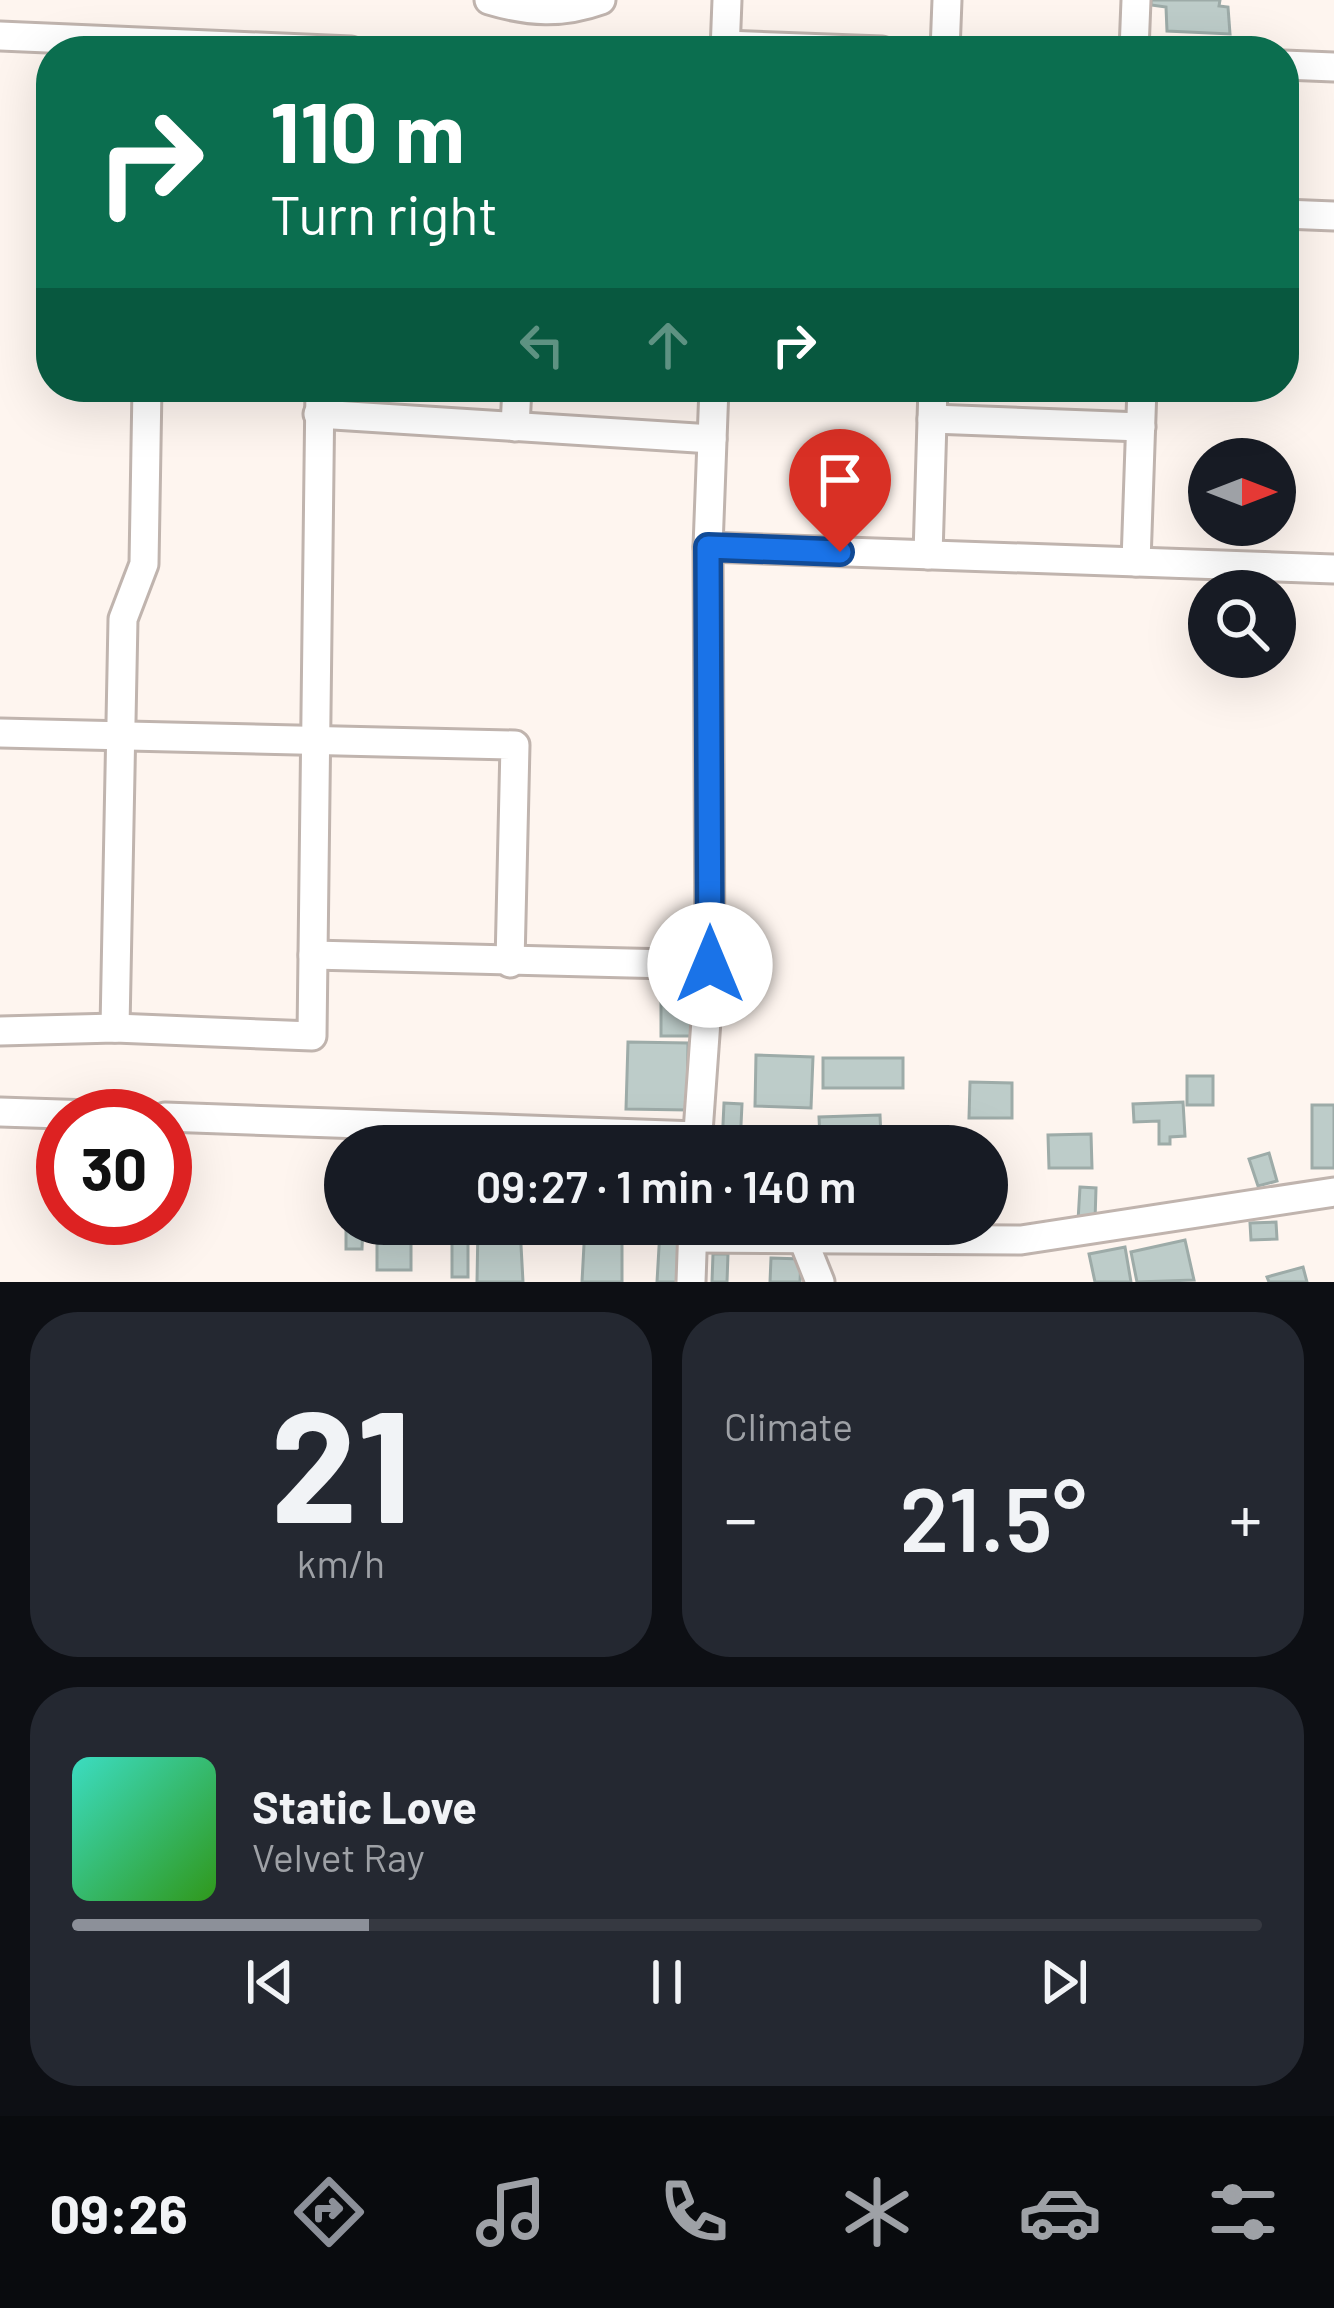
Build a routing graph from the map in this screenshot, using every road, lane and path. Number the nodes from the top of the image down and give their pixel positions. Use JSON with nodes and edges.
{"nodes":[{"id":1,"x":489,"y":0,"type":"edge"},
{"id":2,"x":601,"y":0,"type":"edge"},
{"id":3,"x":727,"y":0,"type":"edge"},
{"id":4,"x":947,"y":0,"type":"edge"},
{"id":5,"x":1136,"y":0,"type":"edge"},
{"id":6,"x":0,"y":36,"type":"edge"},
{"id":7,"x":726,"y":36,"type":"edge"},
{"id":8,"x":946,"y":36,"type":"edge"},
{"id":9,"x":1135,"y":36,"type":"edge"},
{"id":10,"x":36,"y":40,"type":"edge"},
{"id":11,"x":1299,"y":66,"type":"edge"},
{"id":12,"x":1334,"y":67,"type":"edge"},
{"id":13,"x":1299,"y":215,"type":"edge"},
{"id":14,"x":1334,"y":216,"type":"edge"},
{"id":15,"x":147,"y":402,"type":"edge"},
{"id":16,"x":319,"y":402,"type":"edge"},
{"id":17,"x":327,"y":402,"type":"edge"},
{"id":18,"x":516,"y":402,"type":"edge"},
{"id":19,"x":713,"y":402,"type":"edge"},
{"id":20,"x":933,"y":402,"type":"edge"},
{"id":21,"x":1142,"y":402,"type":"edge"},
{"id":22,"x":932,"y":419,"type":"junction"},
{"id":23,"x":515,"y":427,"type":"junction"},
{"id":24,"x":1141,"y":427,"type":"junction"},
{"id":25,"x":712,"y":439,"type":"junction"},
{"id":26,"x":708,"y":547,"type":"junction"},
{"id":27,"x":928,"y":555,"type":"junction"},
{"id":28,"x":1136,"y":562,"type":"junction"},
{"id":29,"x":1334,"y":569,"type":"edge"},
{"id":30,"x":0,"y":733,"type":"edge"},
{"id":31,"x":121,"y":736,"type":"junction"},
{"id":32,"x":315,"y":740,"type":"junction"},
{"id":33,"x":313,"y":955,"type":"junction"},
{"id":34,"x":510,"y":963,"type":"junction"},
{"id":35,"x":710,"y":965,"type":"junction"},
{"id":36,"x":115,"y":1028,"type":"junction"},
{"id":37,"x":0,"y":1031,"type":"edge"},
{"id":38,"x":0,"y":1112,"type":"edge"},
{"id":39,"x":36,"y":1113,"type":"edge"},
{"id":40,"x":192,"y":1119,"type":"edge"},
{"id":41,"x":327,"y":1125,"type":"edge"},
{"id":42,"x":698,"y":1125,"type":"edge"},
{"id":43,"x":1334,"y":1192,"type":"edge"},
{"id":44,"x":1008,"y":1240,"type":"edge"},
{"id":45,"x":692,"y":1245,"type":"edge"},
{"id":46,"x":805,"y":1245,"type":"edge"},
{"id":47,"x":691,"y":1282,"type":"edge"},
{"id":48,"x":820,"y":1282,"type":"edge"}],
"edges":[{"from":1,"to":2,"type":"street"},
{"from":3,"to":7,"type":"street"},
{"from":4,"to":8,"type":"street"},
{"from":5,"to":9,"type":"street"},
{"from":6,"to":10,"type":"street"},
{"from":11,"to":12,"type":"street"},
{"from":13,"to":14,"type":"street"},
{"from":15,"to":31,"type":"street"},
{"from":16,"to":32,"type":"street"},
{"from":17,"to":23,"type":"street"},
{"from":18,"to":23,"type":"street"},
{"from":19,"to":25,"type":"street"},
{"from":20,"to":22,"type":"street"},
{"from":21,"to":24,"type":"street"},
{"from":22,"to":24,"type":"street"},
{"from":22,"to":27,"type":"street"},
{"from":23,"to":25,"type":"street"},
{"from":24,"to":28,"type":"street"},
{"from":25,"to":26,"type":"street"},
{"from":26,"to":27,"type":"street"},
{"from":26,"to":35,"type":"street"},
{"from":27,"to":28,"type":"street"},
{"from":28,"to":29,"type":"street"},
{"from":30,"to":31,"type":"street"},
{"from":31,"to":32,"type":"street"},
{"from":31,"to":36,"type":"street"},
{"from":32,"to":33,"type":"street"},
{"from":32,"to":34,"type":"street"},
{"from":33,"to":34,"type":"street"},
{"from":33,"to":36,"type":"street"},
{"from":34,"to":35,"type":"street"},
{"from":35,"to":42,"type":"street"},
{"from":36,"to":37,"type":"street"},
{"from":38,"to":39,"type":"street"},
{"from":40,"to":41,"type":"street"},
{"from":43,"to":44,"type":"street"},
{"from":45,"to":47,"type":"street"},
{"from":46,"to":48,"type":"street"}]}
